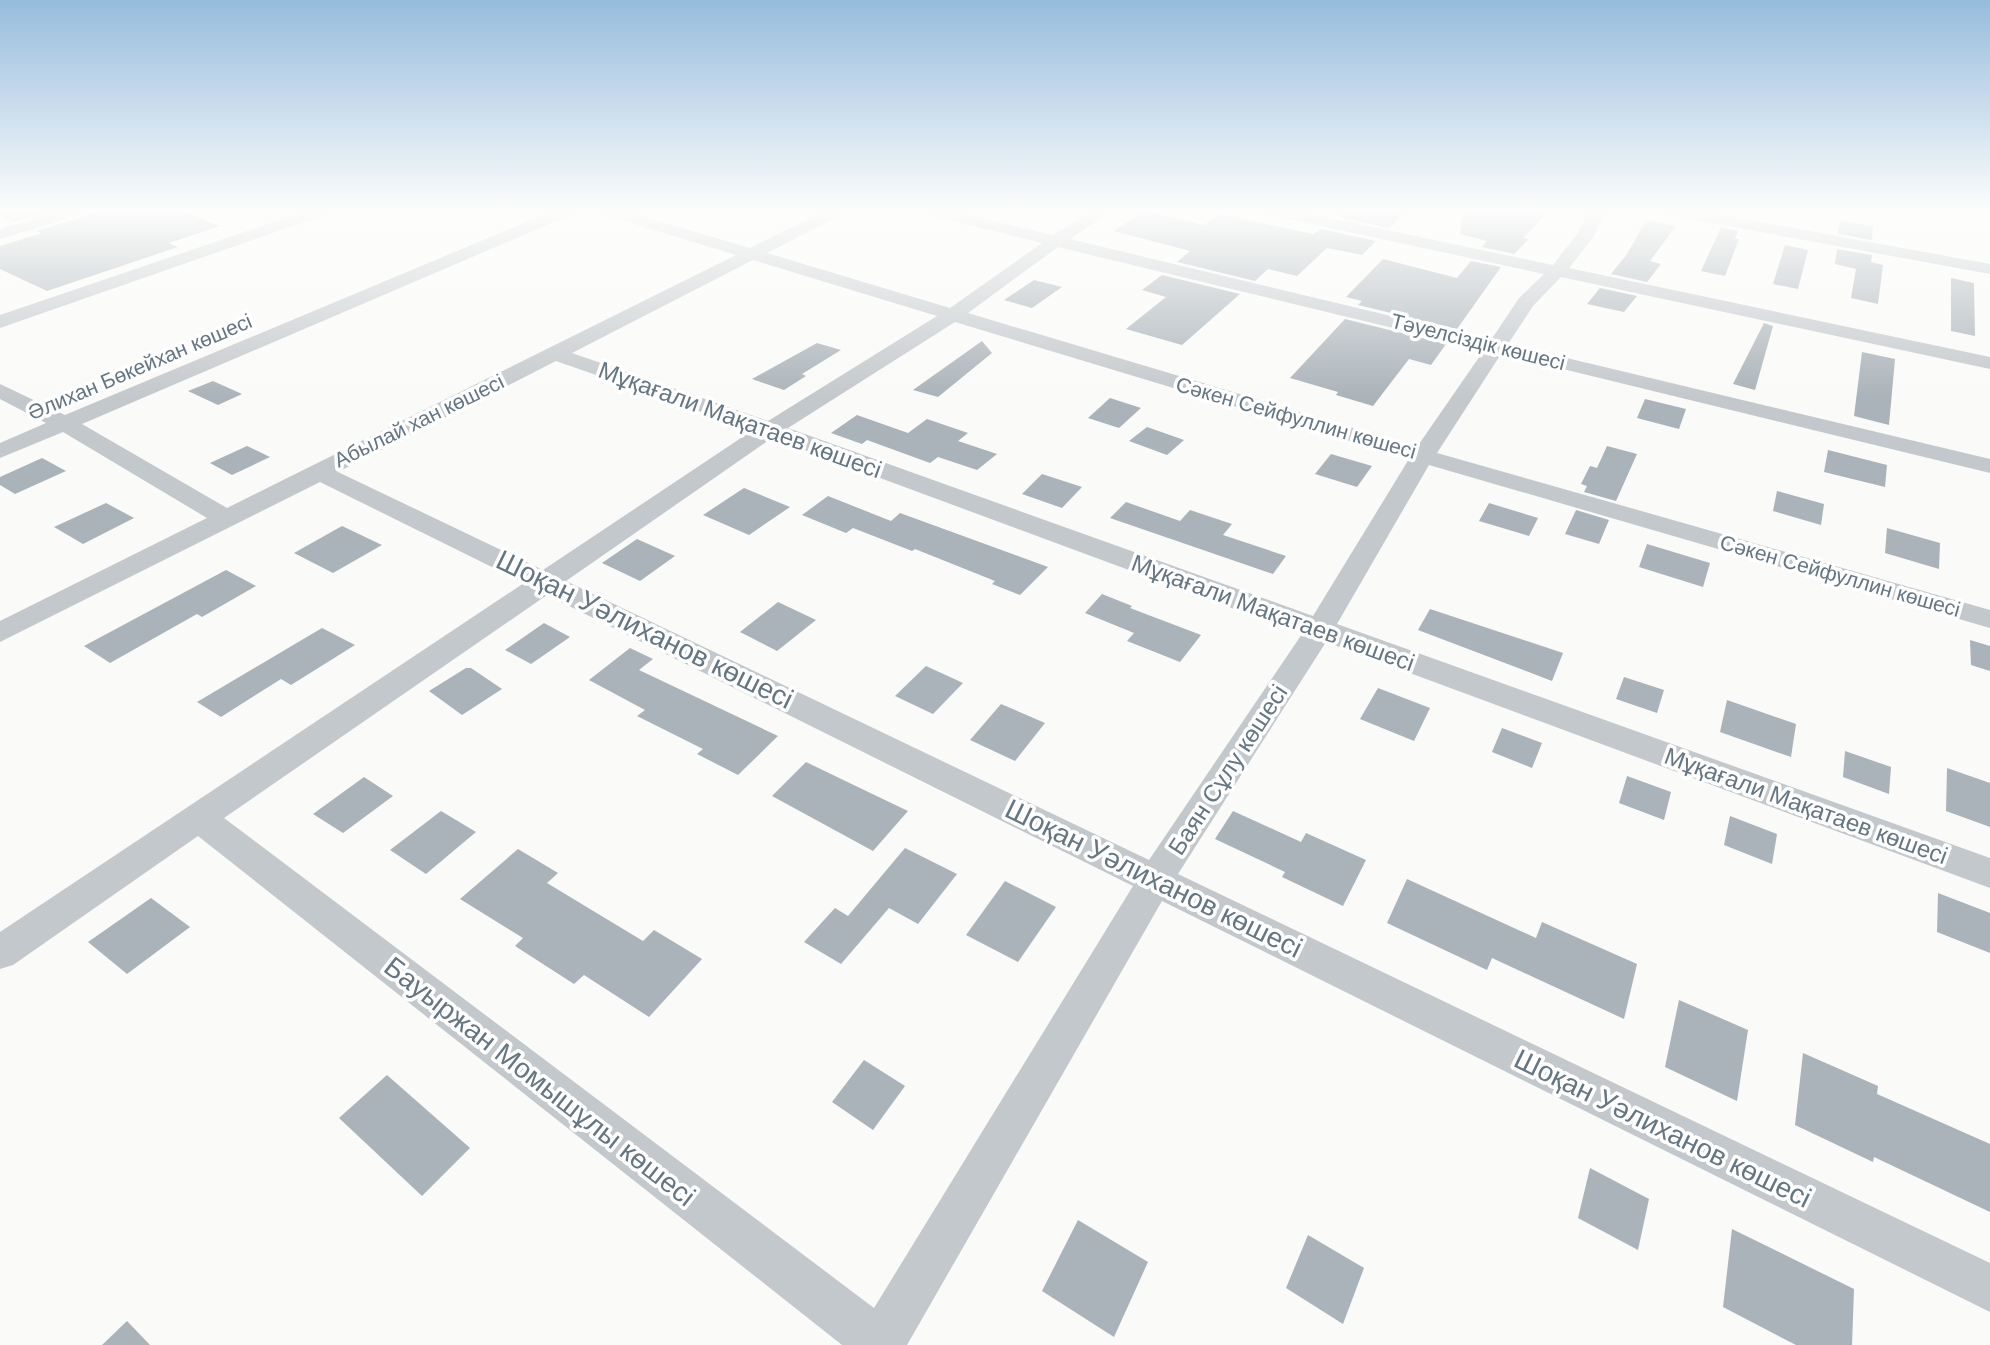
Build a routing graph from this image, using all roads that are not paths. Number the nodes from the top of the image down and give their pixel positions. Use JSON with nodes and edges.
{"nodes":[{"id":1,"x":142,"y":273,"type":"edge"},
{"id":2,"x":421,"y":273,"type":"edge"},
{"id":3,"x":713,"y":273,"type":"edge"},
{"id":4,"x":807,"y":273,"type":"edge"},
{"id":5,"x":1011,"y":273,"type":"edge"},
{"id":6,"x":1191,"y":273,"type":"edge"},
{"id":7,"x":1555,"y":273,"type":"edge"},
{"id":8,"x":1560,"y":273,"type":"edge"},
{"id":9,"x":951,"y":316,"type":"junction"},
{"id":10,"x":0,"y":322,"type":"edge"},
{"id":11,"x":1497,"y":347,"type":"junction"},
{"id":12,"x":555,"y":354,"type":"junction"},
{"id":13,"x":1990,"y":363,"type":"edge"},
{"id":14,"x":0,"y":390,"type":"edge"},
{"id":15,"x":65,"y":424,"type":"junction"},
{"id":16,"x":770,"y":429,"type":"junction"},
{"id":17,"x":0,"y":451,"type":"edge"},
{"id":18,"x":1423,"y":456,"type":"junction"},
{"id":19,"x":1990,"y":466,"type":"edge"},
{"id":20,"x":317,"y":471,"type":"junction"},
{"id":21,"x":227,"y":519,"type":"junction"},
{"id":22,"x":546,"y":581,"type":"junction"},
{"id":23,"x":1990,"y":619,"type":"edge"},
{"id":24,"x":1319,"y":631,"type":"junction"},
{"id":25,"x":0,"y":633,"type":"edge"},
{"id":26,"x":199,"y":818,"type":"junction"},
{"id":27,"x":1990,"y":873,"type":"edge"},
{"id":28,"x":1156,"y":879,"type":"junction"},
{"id":29,"x":0,"y":953,"type":"edge"},
{"id":30,"x":1990,"y":1288,"type":"edge"},
{"id":31,"x":880,"y":1345,"type":"edge"}],
"edges":[{"from":1,"to":10,"type":"street"},
{"from":2,"to":15,"type":"street","name":"Әлихан Бөкейхан көшесі"},
{"from":3,"to":12,"type":"street","name":"Абылай хан көшесі"},
{"from":4,"to":9,"type":"street","name":"Сәкен Сейфуллин көшесі"},
{"from":5,"to":9,"type":"street"},
{"from":6,"to":11,"type":"street","name":"Тәуелсіздік көшесі"},
{"from":7,"to":11,"type":"street","name":"Баян Сұлу көшесі"},
{"from":8,"to":13,"type":"street"},
{"from":9,"to":16,"type":"street"},
{"from":9,"to":18,"type":"street","name":"Сәкен Сейфуллин көшесі"},
{"from":11,"to":18,"type":"street","name":"Баян Сұлу көшесі"},
{"from":11,"to":19,"type":"street","name":"Тәуелсіздік көшесі"},
{"from":12,"to":16,"type":"street","name":"Мұқағали Мақатаев көшесі"},
{"from":12,"to":20,"type":"street","name":"Абылай хан көшесі"},
{"from":14,"to":15,"type":"street"},
{"from":15,"to":17,"type":"street","name":"Әлихан Бөкейхан көшесі"},
{"from":15,"to":21,"type":"street"},
{"from":16,"to":22,"type":"street"},
{"from":16,"to":24,"type":"street","name":"Мұқағали Мақатаев көшесі"},
{"from":18,"to":23,"type":"street","name":"Сәкен Сейфуллин көшесі"},
{"from":18,"to":24,"type":"street","name":"Баян Сұлу көшесі"},
{"from":20,"to":21,"type":"street","name":"Абылай хан көшесі"},
{"from":20,"to":22,"type":"street","name":"Шоқан Уәлиханов көшесі"},
{"from":21,"to":25,"type":"street","name":"Абылай хан көшесі"},
{"from":22,"to":26,"type":"street"},
{"from":22,"to":28,"type":"street","name":"Шоқан Уәлиханов көшесі"},
{"from":24,"to":27,"type":"street","name":"Мұқағали Мақатаев көшесі"},
{"from":24,"to":28,"type":"street","name":"Баян Сұлу көшесі"},
{"from":26,"to":29,"type":"street"},
{"from":26,"to":31,"type":"street","name":"Бауыржан Момышұлы көшесі"},
{"from":28,"to":30,"type":"street","name":"Шоқан Уәлиханов көшесі"},
{"from":28,"to":31,"type":"street","name":"Баян Сұлу көшесі"}]}
